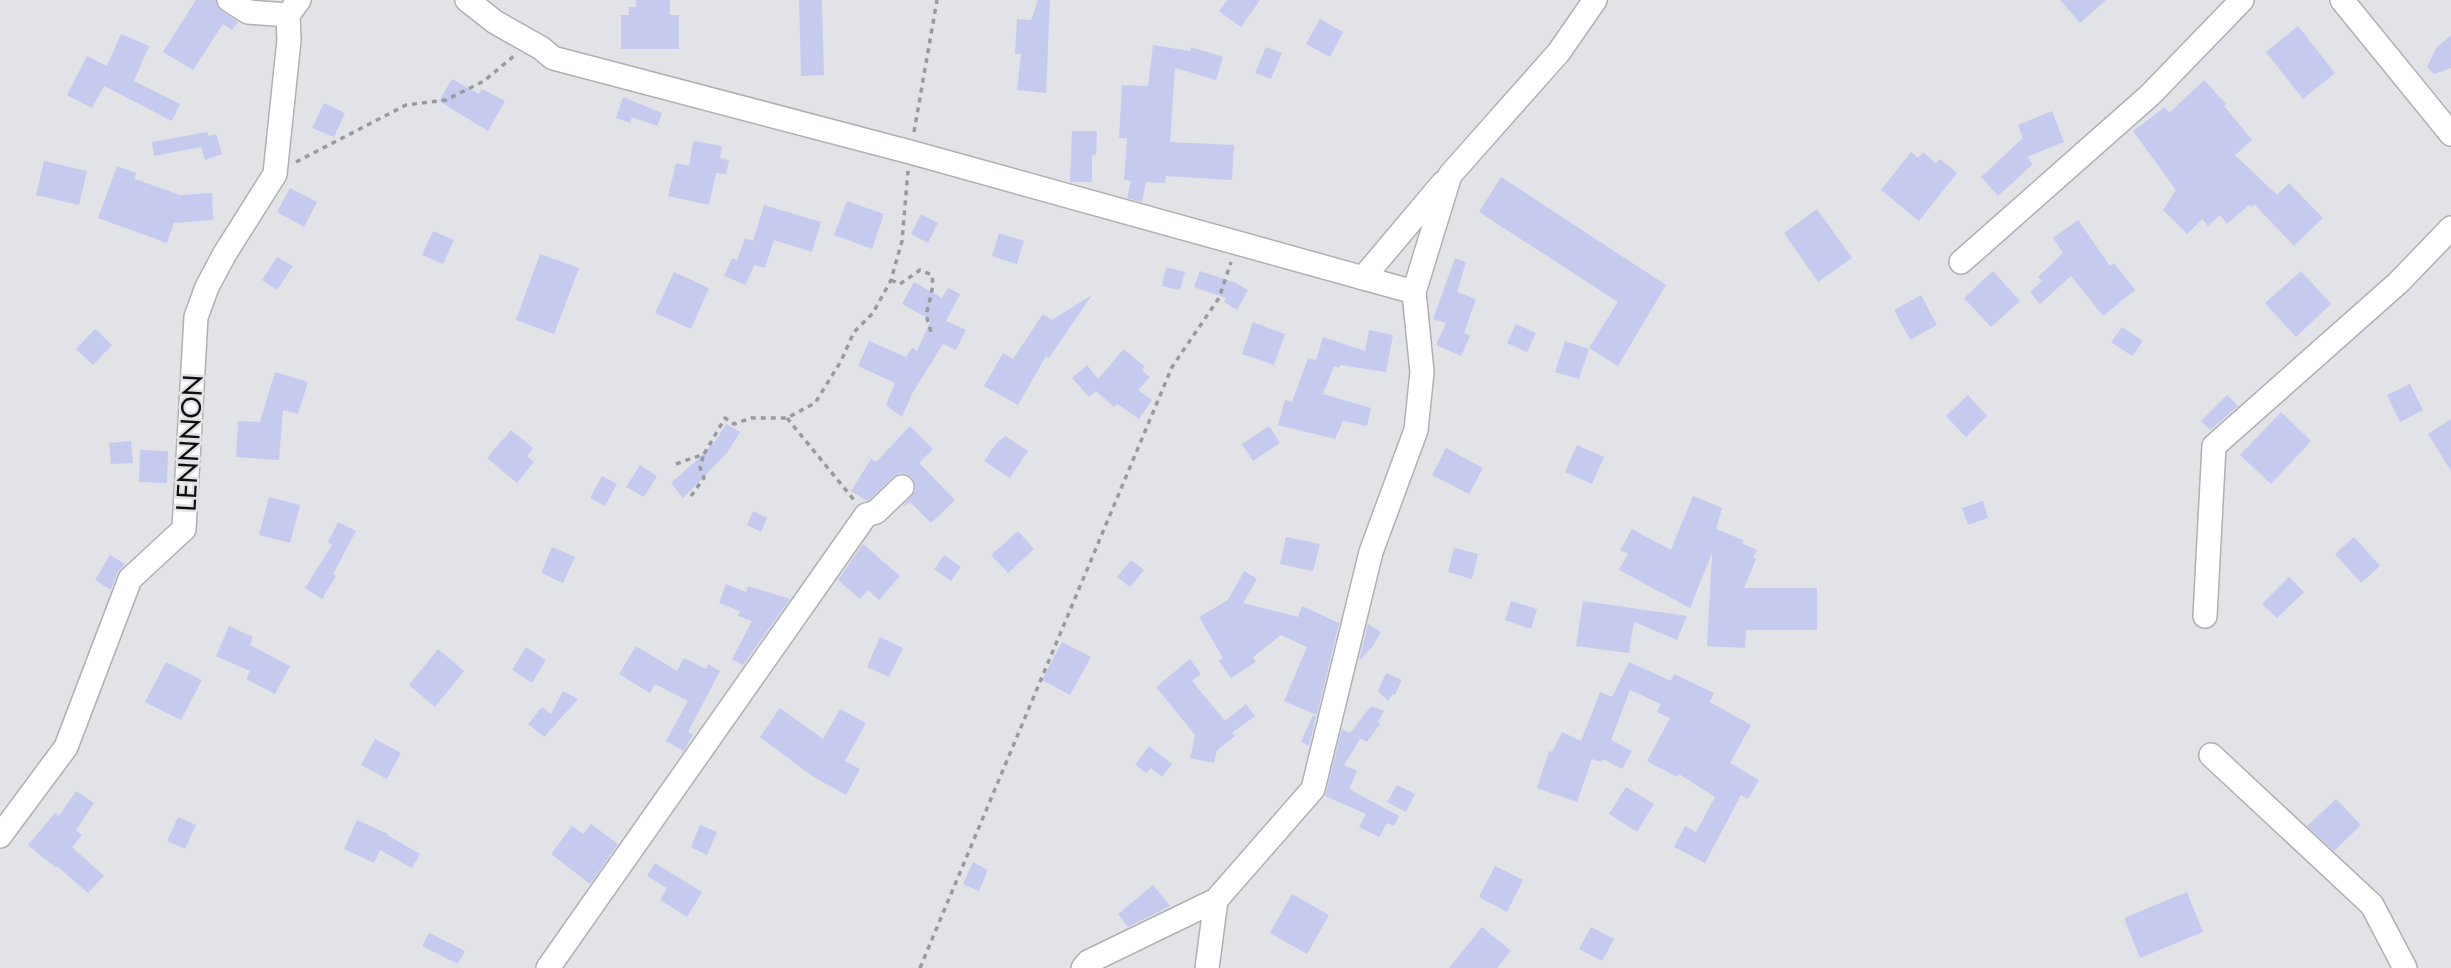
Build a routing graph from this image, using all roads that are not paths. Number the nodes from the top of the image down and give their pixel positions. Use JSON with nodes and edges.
{"nodes":[{"id":1,"x":229,"y":0,"type":"edge"},
{"id":2,"x":467,"y":0,"type":"edge"},
{"id":3,"x":1595,"y":0,"type":"edge"},
{"id":4,"x":2242,"y":0,"type":"edge"},
{"id":5,"x":2342,"y":0,"type":"edge"},
{"id":6,"x":294,"y":7,"type":"edge"},
{"id":7,"x":2451,"y":134,"type":"edge"},
{"id":8,"x":1450,"y":175,"type":"junction"},
{"id":9,"x":2451,"y":228,"type":"edge"},
{"id":10,"x":1961,"y":262,"type":"dead end"},
{"id":11,"x":1363,"y":278,"type":"junction"},
{"id":12,"x":1413,"y":292,"type":"junction"},
{"id":13,"x":902,"y":487,"type":"dead end"},
{"id":14,"x":2204,"y":616,"type":"dead end"},
{"id":15,"x":2211,"y":755,"type":"dead end"},
{"id":16,"x":0,"y":836,"type":"edge"},
{"id":17,"x":1216,"y":900,"type":"junction"},
{"id":18,"x":548,"y":968,"type":"edge"},
{"id":19,"x":1083,"y":968,"type":"edge"},
{"id":20,"x":1207,"y":968,"type":"edge"},
{"id":21,"x":2405,"y":968,"type":"edge"}],
"edges":[{"from":1,"to":6,"type":"street"},
{"from":2,"to":11,"type":"street"},
{"from":3,"to":8,"type":"street"},
{"from":4,"to":10,"type":"street"},
{"from":5,"to":7,"type":"street"},
{"from":6,"to":16,"type":"street","name":"LENNNON"},
{"from":8,"to":11,"type":"street"},
{"from":8,"to":12,"type":"street"},
{"from":9,"to":14,"type":"street"},
{"from":11,"to":12,"type":"street"},
{"from":12,"to":17,"type":"street"},
{"from":13,"to":18,"type":"street"},
{"from":15,"to":21,"type":"street"},
{"from":17,"to":19,"type":"street"},
{"from":17,"to":20,"type":"street"}]}
